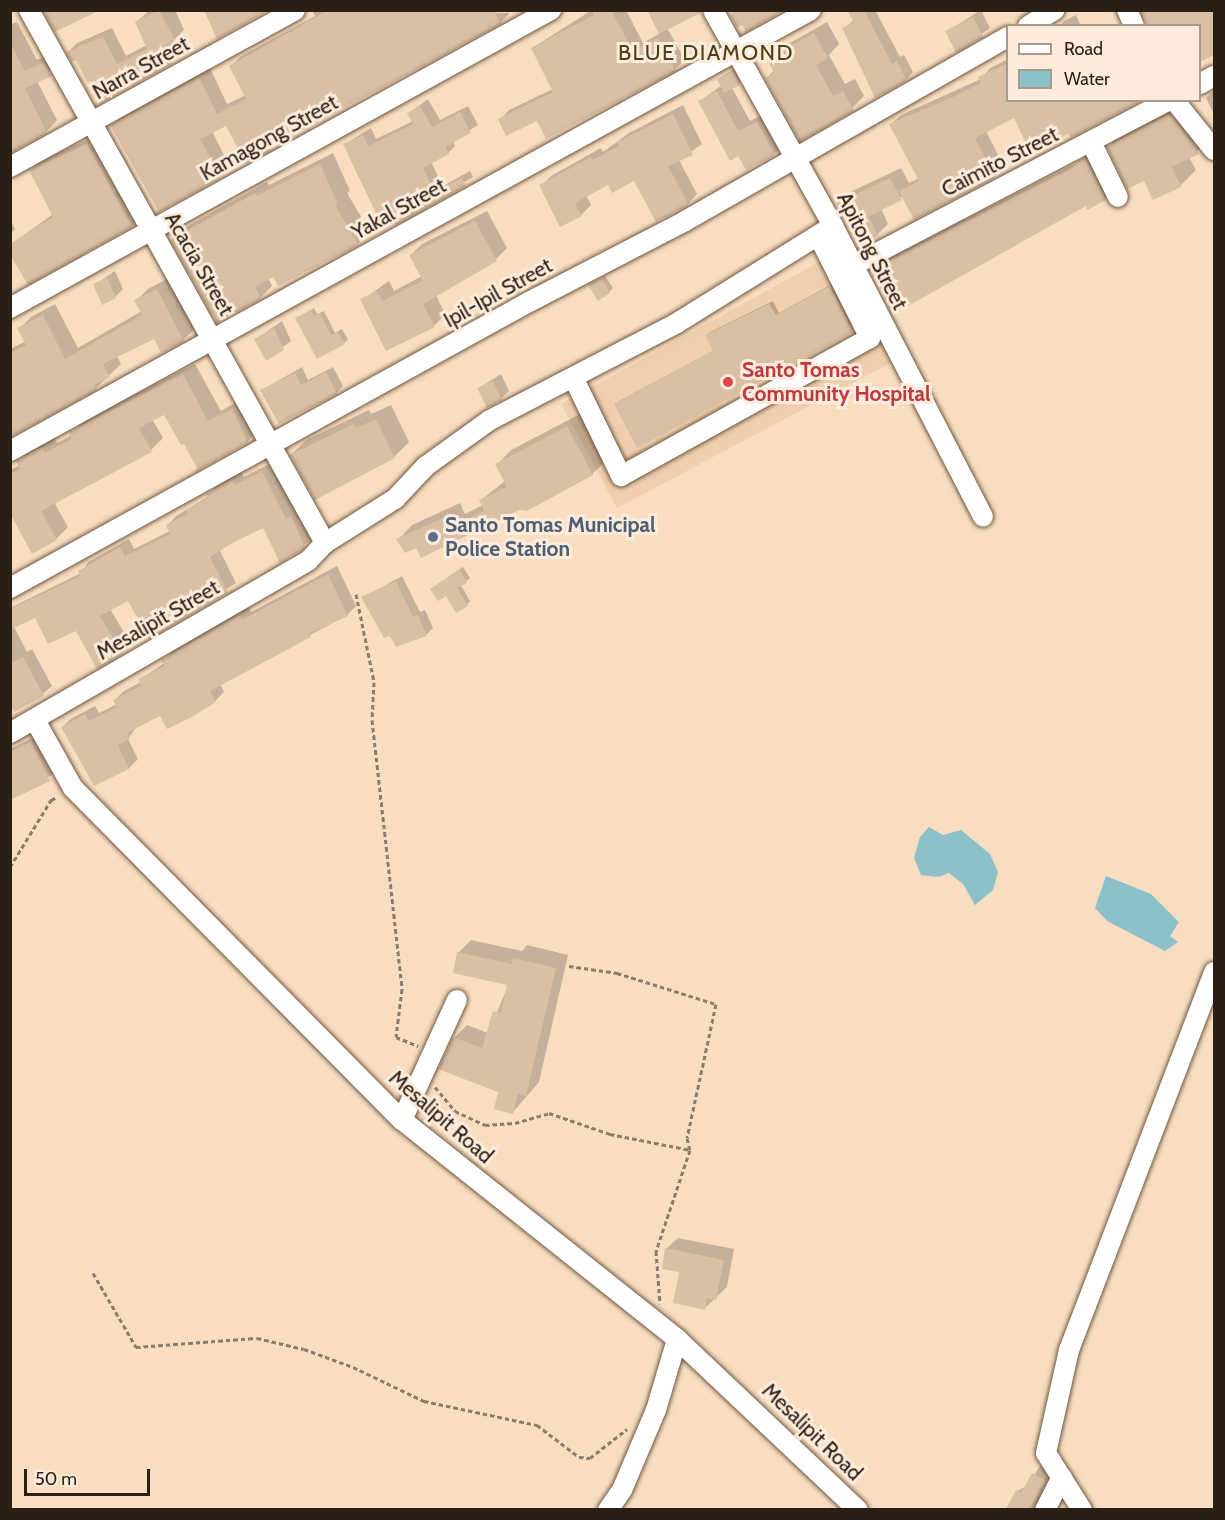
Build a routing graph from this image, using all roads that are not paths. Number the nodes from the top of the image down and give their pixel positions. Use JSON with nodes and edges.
{"nodes":[{"id":1,"x":29,"y":10,"type":"edge"},
{"id":2,"x":295,"y":10,"type":"edge"},
{"id":3,"x":551,"y":10,"type":"edge"},
{"id":4,"x":713,"y":10,"type":"edge"},
{"id":5,"x":811,"y":10,"type":"edge"},
{"id":6,"x":1055,"y":10,"type":"edge"},
{"id":7,"x":1126,"y":10,"type":"edge"},
{"id":8,"x":1031,"y":24,"type":"edge"},
{"id":9,"x":1133,"y":24,"type":"edge"},
{"id":10,"x":1006,"y":38,"type":"edge"},
{"id":11,"x":736,"y":52,"type":"junction"},
{"id":12,"x":1215,"y":76,"type":"edge"},
{"id":13,"x":1201,"y":83,"type":"edge"},
{"id":14,"x":1168,"y":102,"type":"edge"},
{"id":15,"x":1174,"y":102,"type":"edge"},
{"id":16,"x":90,"y":124,"type":"junction"},
{"id":17,"x":1091,"y":142,"type":"junction"},
{"id":18,"x":1215,"y":150,"type":"edge"},
{"id":19,"x":793,"y":156,"type":"junction"},
{"id":20,"x":10,"y":167,"type":"edge"},
{"id":21,"x":1118,"y":197,"type":"dead end"},
{"id":22,"x":152,"y":230,"type":"junction"},
{"id":23,"x":825,"y":230,"type":"junction"},
{"id":24,"x":852,"y":266,"type":"junction"},
{"id":25,"x":10,"y":308,"type":"edge"},
{"id":26,"x":213,"y":338,"type":"junction"},
{"id":27,"x":574,"y":379,"type":"junction"},
{"id":28,"x":272,"y":446,"type":"junction"},
{"id":29,"x":10,"y":451,"type":"edge"},
{"id":30,"x":983,"y":517,"type":"dead end"},
{"id":31,"x":325,"y":543,"type":"junction"},
{"id":32,"x":10,"y":588,"type":"edge"},
{"id":33,"x":35,"y":720,"type":"junction"},
{"id":34,"x":10,"y":733,"type":"edge"},
{"id":35,"x":1215,"y":972,"type":"edge"},
{"id":36,"x":457,"y":1000,"type":"dead end"},
{"id":37,"x":402,"y":1120,"type":"junction"},
{"id":38,"x":677,"y":1339,"type":"junction"},
{"id":39,"x":1062,"y":1477,"type":"junction"},
{"id":40,"x":608,"y":1509,"type":"edge"},
{"id":41,"x":858,"y":1509,"type":"edge"},
{"id":42,"x":1045,"y":1509,"type":"edge"},
{"id":43,"x":1082,"y":1509,"type":"edge"}],
"edges":[{"from":1,"to":16,"type":"street","name":"Acacia Street"},
{"from":2,"to":16,"type":"street","name":"Narra Street"},
{"from":3,"to":22,"type":"street","name":"Kamagong Street"},
{"from":4,"to":11,"type":"street","name":"Apitong Street"},
{"from":5,"to":11,"type":"street","name":"Yakal Street"},
{"from":6,"to":8,"type":"street"},
{"from":7,"to":9,"type":"street"},
{"from":10,"to":19,"type":"street","name":"Ipil-Ipil Street"},
{"from":11,"to":19,"type":"street","name":"Apitong Street"},
{"from":11,"to":26,"type":"street","name":"Yakal Street"},
{"from":12,"to":13,"type":"street"},
{"from":14,"to":17,"type":"street","name":"Caimito Street"},
{"from":15,"to":18,"type":"street"},
{"from":16,"to":20,"type":"street","name":"Narra Street"},
{"from":16,"to":22,"type":"street","name":"Acacia Street"},
{"from":17,"to":21,"type":"street"},
{"from":17,"to":24,"type":"street","name":"Caimito Street"},
{"from":19,"to":23,"type":"street","name":"Apitong Street"},
{"from":19,"to":28,"type":"street","name":"Ipil-Ipil Street"},
{"from":22,"to":25,"type":"street","name":"Kamagong Street"},
{"from":22,"to":26,"type":"street","name":"Acacia Street"},
{"from":23,"to":24,"type":"street","name":"Apitong Street"},
{"from":23,"to":27,"type":"street","name":"Mesalipit Street"},
{"from":23,"to":27,"type":"street"},
{"from":24,"to":30,"type":"street","name":"Apitong Street"},
{"from":26,"to":28,"type":"street","name":"Acacia Street"},
{"from":26,"to":29,"type":"street","name":"Yakal Street"},
{"from":27,"to":31,"type":"street","name":"Mesalipit Street"},
{"from":28,"to":31,"type":"street","name":"Acacia Street"},
{"from":28,"to":32,"type":"street","name":"Ipil-Ipil Street"},
{"from":31,"to":33,"type":"street","name":"Mesalipit Street"},
{"from":33,"to":34,"type":"street","name":"Mesalipit Street"},
{"from":33,"to":37,"type":"street","name":"Mesalipit Road"},
{"from":35,"to":39,"type":"street"},
{"from":36,"to":37,"type":"street"},
{"from":37,"to":38,"type":"street","name":"Mesalipit Road"},
{"from":38,"to":40,"type":"street"},
{"from":38,"to":41,"type":"street","name":"Mesalipit Road"},
{"from":39,"to":42,"type":"street"},
{"from":39,"to":43,"type":"street"}]}
